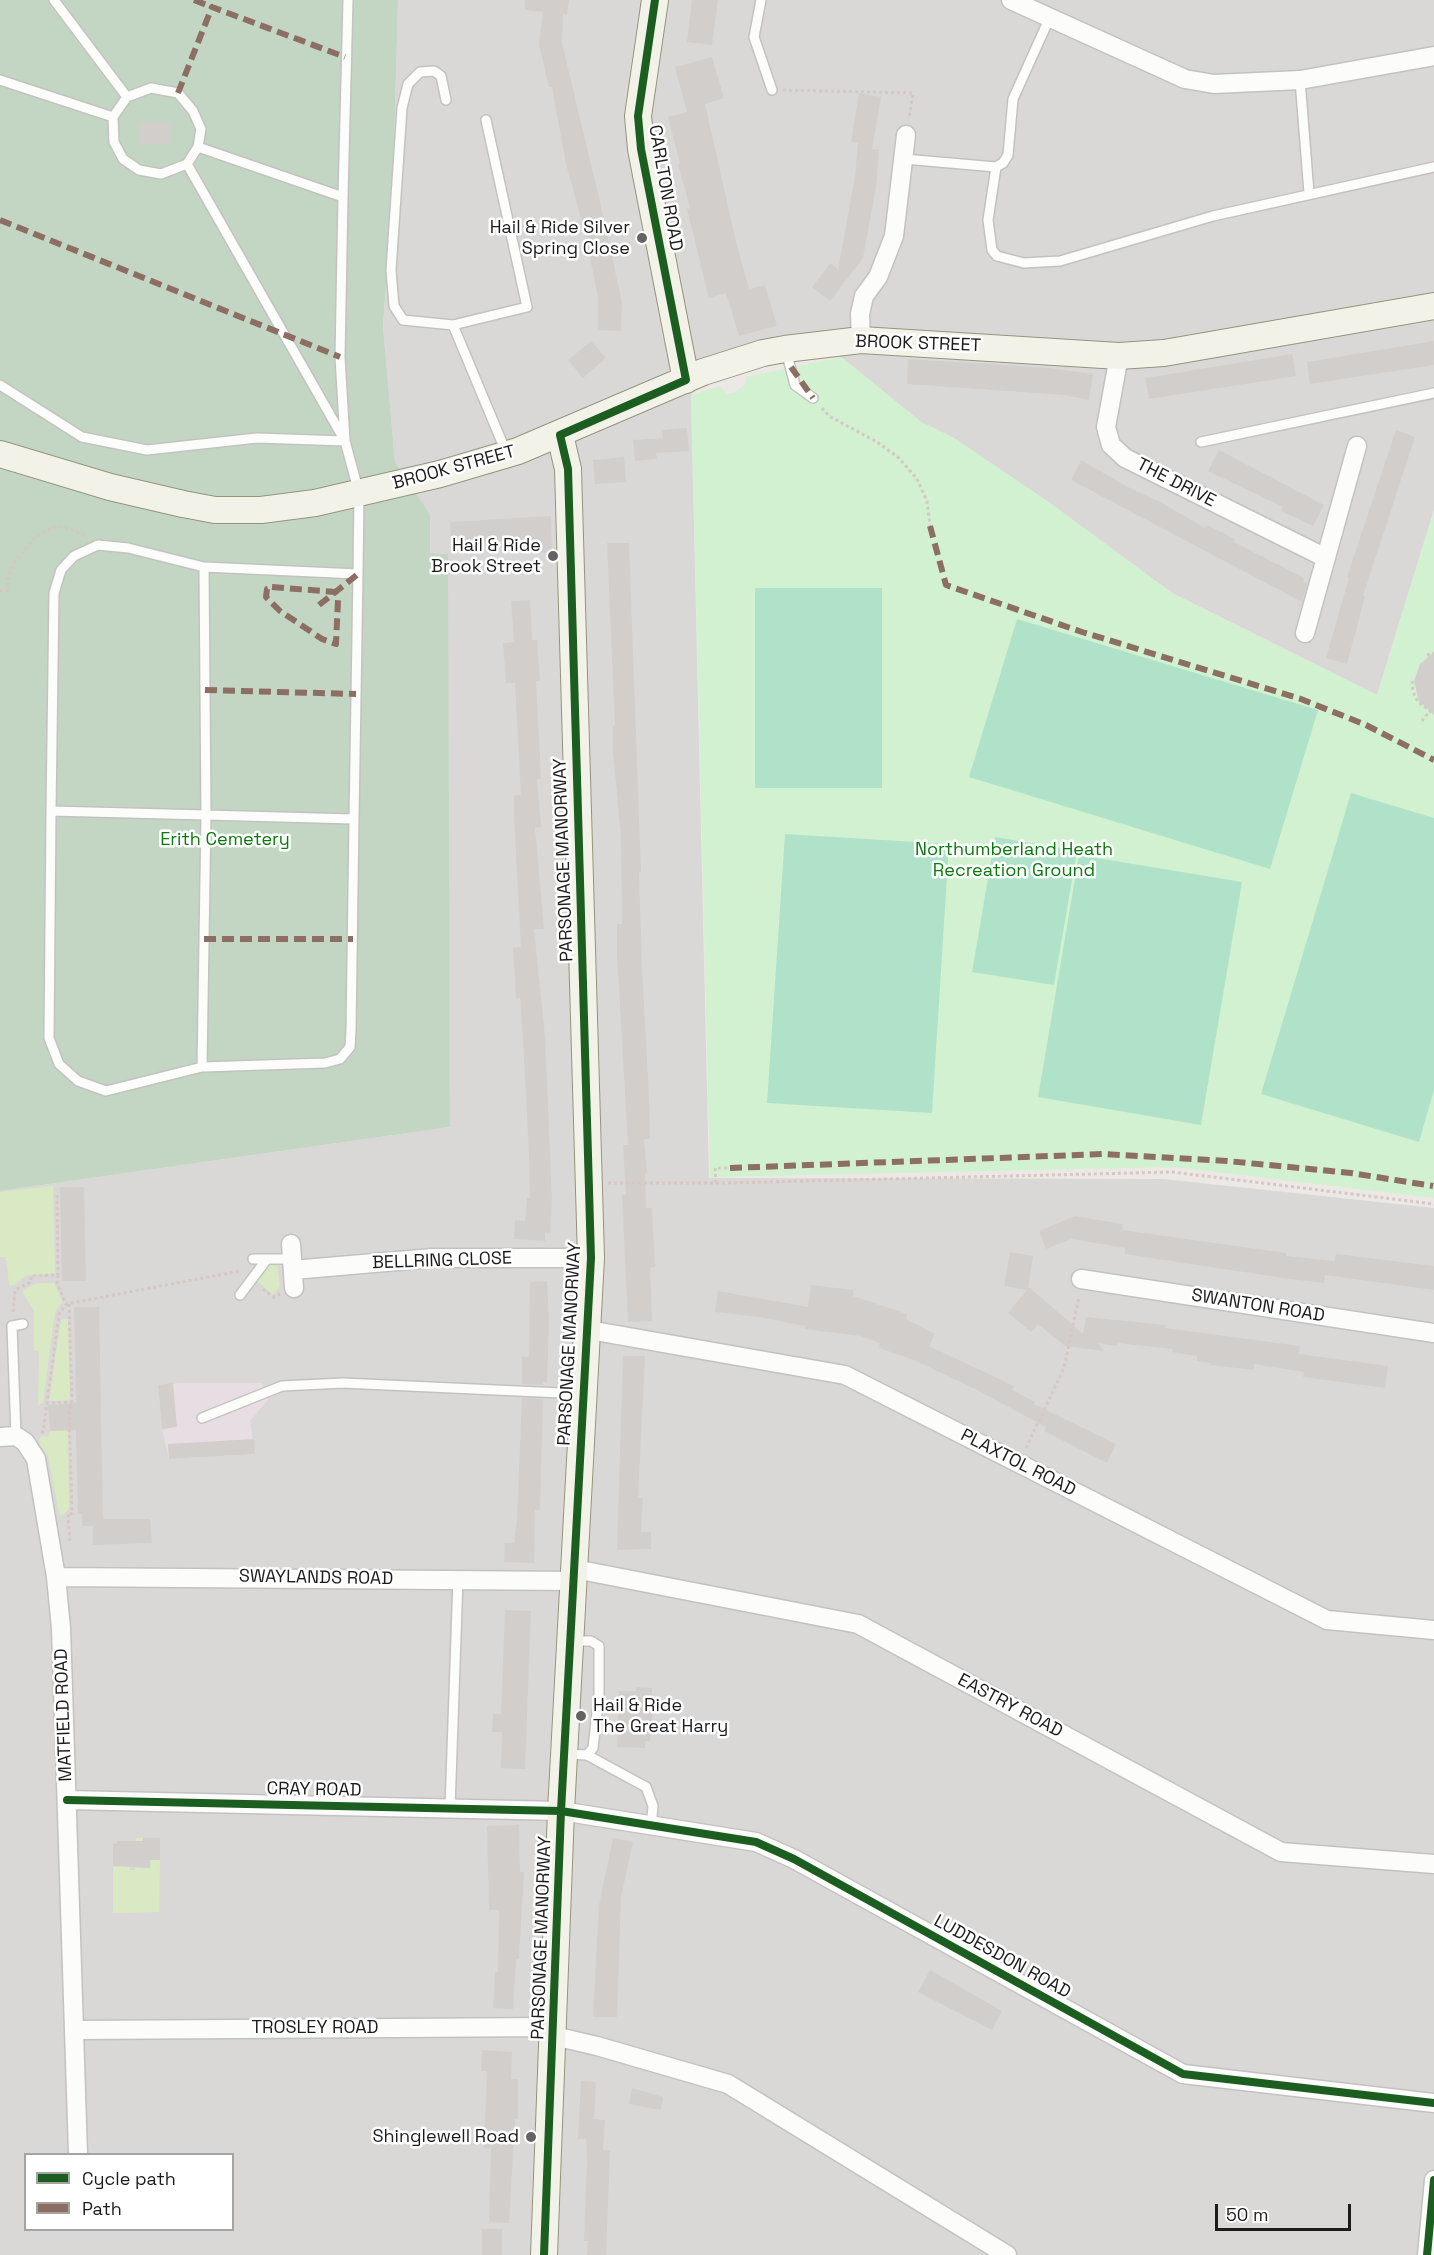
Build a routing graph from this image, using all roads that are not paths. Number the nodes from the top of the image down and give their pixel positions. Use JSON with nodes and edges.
{"nodes":[{"id":1,"x":54,"y":0,"type":"edge"},
{"id":2,"x":348,"y":0,"type":"edge"},
{"id":3,"x":654,"y":0,"type":"edge"},
{"id":4,"x":761,"y":0,"type":"edge"},
{"id":5,"x":1011,"y":0,"type":"edge"},
{"id":6,"x":1053,"y":9,"type":"edge"},
{"id":7,"x":1434,"y":56,"type":"edge"},
{"id":8,"x":0,"y":80,"type":"edge"},
{"id":9,"x":1300,"y":80,"type":"junction"},
{"id":10,"x":772,"y":90,"type":"road end"},
{"id":11,"x":127,"y":97,"type":"junction"},
{"id":12,"x":446,"y":100,"type":"dead end"},
{"id":13,"x":113,"y":117,"type":"junction"},
{"id":14,"x":486,"y":120,"type":"dead end"},
{"id":15,"x":906,"y":135,"type":"road end"},
{"id":16,"x":198,"y":147,"type":"junction"},
{"id":17,"x":904,"y":159,"type":"junction"},
{"id":18,"x":186,"y":164,"type":"junction"},
{"id":19,"x":996,"y":167,"type":"junction"},
{"id":20,"x":1434,"y":167,"type":"edge"},
{"id":21,"x":1309,"y":193,"type":"junction"},
{"id":22,"x":343,"y":197,"type":"junction"},
{"id":23,"x":1434,"y":306,"type":"edge"},
{"id":24,"x":453,"y":325,"type":"junction"},
{"id":25,"x":861,"y":340,"type":"junction"},
{"id":26,"x":785,"y":349,"type":"junction"},
{"id":27,"x":1119,"y":356,"type":"junction"},
{"id":28,"x":686,"y":380,"type":"junction"},
{"id":29,"x":0,"y":385,"type":"edge"},
{"id":30,"x":1434,"y":393,"type":"edge"},
{"id":31,"x":813,"y":398,"type":"road end"},
{"id":32,"x":560,"y":435,"type":"junction"},
{"id":33,"x":345,"y":441,"type":"junction"},
{"id":34,"x":1201,"y":442,"type":"dead end"},
{"id":35,"x":1357,"y":446,"type":"dead end"},
{"id":36,"x":0,"y":454,"type":"edge"},
{"id":37,"x":507,"y":454,"type":"junction"},
{"id":38,"x":358,"y":493,"type":"junction"},
{"id":39,"x":1326,"y":558,"type":"junction"},
{"id":40,"x":204,"y":567,"type":"junction"},
{"id":41,"x":358,"y":574,"type":"junction"},
{"id":42,"x":1305,"y":633,"type":"dead end"},
{"id":43,"x":51,"y":812,"type":"junction"},
{"id":44,"x":206,"y":815,"type":"junction"},
{"id":45,"x":354,"y":819,"type":"junction"},
{"id":46,"x":202,"y":1067,"type":"junction"},
{"id":47,"x":591,"y":1258,"type":"junction"},
{"id":48,"x":253,"y":1259,"type":"road end"},
{"id":49,"x":267,"y":1259,"type":"junction"},
{"id":50,"x":292,"y":1265,"type":"joint"},
{"id":51,"x":1081,"y":1279,"type":"road end"},
{"id":52,"x":240,"y":1295,"type":"dead end"},
{"id":53,"x":23,"y":1324,"type":"dead end"},
{"id":54,"x":589,"y":1330,"type":"junction"},
{"id":55,"x":1434,"y":1333,"type":"edge"},
{"id":56,"x":583,"y":1394,"type":"junction"},
{"id":57,"x":202,"y":1418,"type":"dead end"},
{"id":58,"x":14,"y":1438,"type":"edge"},
{"id":59,"x":575,"y":1575,"type":"junction"},
{"id":60,"x":56,"y":1577,"type":"junction"},
{"id":61,"x":458,"y":1579,"type":"junction"},
{"id":62,"x":1434,"y":1630,"type":"edge"},
{"id":63,"x":575,"y":1754,"type":"junction"},
{"id":64,"x":67,"y":1800,"type":"junction"},
{"id":65,"x":450,"y":1808,"type":"junction"},
{"id":66,"x":561,"y":1811,"type":"junction"},
{"id":67,"x":651,"y":1827,"type":"junction"},
{"id":68,"x":1434,"y":1864,"type":"edge"},
{"id":69,"x":76,"y":2030,"type":"junction"},
{"id":70,"x":554,"y":2031,"type":"junction"},
{"id":71,"x":1434,"y":2103,"type":"edge"},
{"id":72,"x":78,"y":2153,"type":"edge"},
{"id":73,"x":1434,"y":2180,"type":"edge"},
{"id":74,"x":544,"y":2255,"type":"edge"},
{"id":75,"x":1007,"y":2255,"type":"edge"},
{"id":76,"x":1427,"y":2255,"type":"edge"}],
"edges":[{"from":1,"to":11,"type":"lane"},
{"from":2,"to":22,"type":"lane"},
{"from":3,"to":28,"type":"street","name":"CARLTON ROAD"},
{"from":4,"to":10,"type":"lane"},
{"from":5,"to":6,"type":"street"},
{"from":6,"to":9,"type":"street"},
{"from":6,"to":19,"type":"lane"},
{"from":7,"to":9,"type":"street"},
{"from":8,"to":13,"type":"lane"},
{"from":9,"to":21,"type":"lane"},
{"from":11,"to":13,"type":"lane"},
{"from":11,"to":16,"type":"lane"},
{"from":12,"to":24,"type":"lane"},
{"from":13,"to":18,"type":"lane"},
{"from":14,"to":24,"type":"lane"},
{"from":15,"to":17,"type":"street"},
{"from":16,"to":18,"type":"lane"},
{"from":16,"to":22,"type":"lane"},
{"from":17,"to":19,"type":"lane"},
{"from":17,"to":25,"type":"street"},
{"from":18,"to":33,"type":"lane"},
{"from":19,"to":21,"type":"lane"},
{"from":20,"to":21,"type":"lane"},
{"from":22,"to":33,"type":"lane"},
{"from":23,"to":27,"type":"street","name":"BROOK STREET"},
{"from":24,"to":37,"type":"lane"},
{"from":25,"to":26,"type":"street","name":"BROOK STREET"},
{"from":25,"to":27,"type":"street","name":"BROOK STREET"},
{"from":26,"to":28,"type":"street","name":"BROOK STREET"},
{"from":26,"to":31,"type":"lane"},
{"from":27,"to":39,"type":"street","name":"THE DRIVE"},
{"from":28,"to":32,"type":"street","name":"BROOK STREET"},
{"from":29,"to":33,"type":"lane"},
{"from":30,"to":34,"type":"lane"},
{"from":32,"to":37,"type":"street","name":"BROOK STREET"},
{"from":32,"to":47,"type":"street","name":"PARSONAGE MANORWAY"},
{"from":33,"to":38,"type":"lane"},
{"from":35,"to":39,"type":"street"},
{"from":36,"to":38,"type":"street","name":"BROOK STREET"},
{"from":37,"to":38,"type":"street","name":"BROOK STREET"},
{"from":38,"to":41,"type":"lane"},
{"from":39,"to":42,"type":"street"},
{"from":40,"to":41,"type":"lane"},
{"from":40,"to":43,"type":"lane"},
{"from":40,"to":44,"type":"lane"},
{"from":41,"to":45,"type":"lane"},
{"from":43,"to":44,"type":"lane"},
{"from":43,"to":46,"type":"lane"},
{"from":44,"to":45,"type":"lane"},
{"from":44,"to":46,"type":"lane"},
{"from":45,"to":46,"type":"lane"},
{"from":47,"to":50,"type":"street","name":"BELLRING CLOSE"},
{"from":47,"to":54,"type":"street","name":"PARSONAGE MANORWAY"},
{"from":48,"to":49,"type":"lane"},
{"from":49,"to":50,"type":"lane"},
{"from":49,"to":52,"type":"lane"},
{"from":51,"to":55,"type":"street","name":"SWANTON ROAD"},
{"from":53,"to":58,"type":"lane"},
{"from":54,"to":56,"type":"street","name":"PARSONAGE MANORWAY"},
{"from":54,"to":62,"type":"street","name":"PLAXTOL ROAD"},
{"from":56,"to":57,"type":"lane"},
{"from":56,"to":59,"type":"street","name":"PARSONAGE MANORWAY"},
{"from":58,"to":60,"type":"street","name":"MATFIELD ROAD"},
{"from":59,"to":61,"type":"street","name":"SWAYLANDS ROAD"},
{"from":59,"to":63,"type":"street","name":"PARSONAGE MANORWAY"},
{"from":59,"to":68,"type":"street","name":"EASTRY ROAD"},
{"from":60,"to":61,"type":"street","name":"SWAYLANDS ROAD"},
{"from":60,"to":64,"type":"street","name":"MATFIELD ROAD"},
{"from":61,"to":65,"type":"lane"},
{"from":63,"to":66,"type":"street","name":"PARSONAGE MANORWAY"},
{"from":63,"to":67,"type":"lane"},
{"from":64,"to":65,"type":"street","name":"CRAY ROAD"},
{"from":64,"to":69,"type":"street","name":"MATFIELD ROAD"},
{"from":65,"to":66,"type":"street","name":"CRAY ROAD"},
{"from":66,"to":67,"type":"street","name":"LUDDESDON ROAD"},
{"from":66,"to":70,"type":"street","name":"PARSONAGE MANORWAY"},
{"from":67,"to":71,"type":"street","name":"LUDDESDON ROAD"},
{"from":69,"to":70,"type":"street","name":"TROSLEY ROAD"},
{"from":69,"to":72,"type":"street","name":"MATFIELD ROAD"},
{"from":70,"to":74,"type":"street","name":"PARSONAGE MANORWAY"},
{"from":70,"to":75,"type":"street"},
{"from":73,"to":76,"type":"street"}]}
